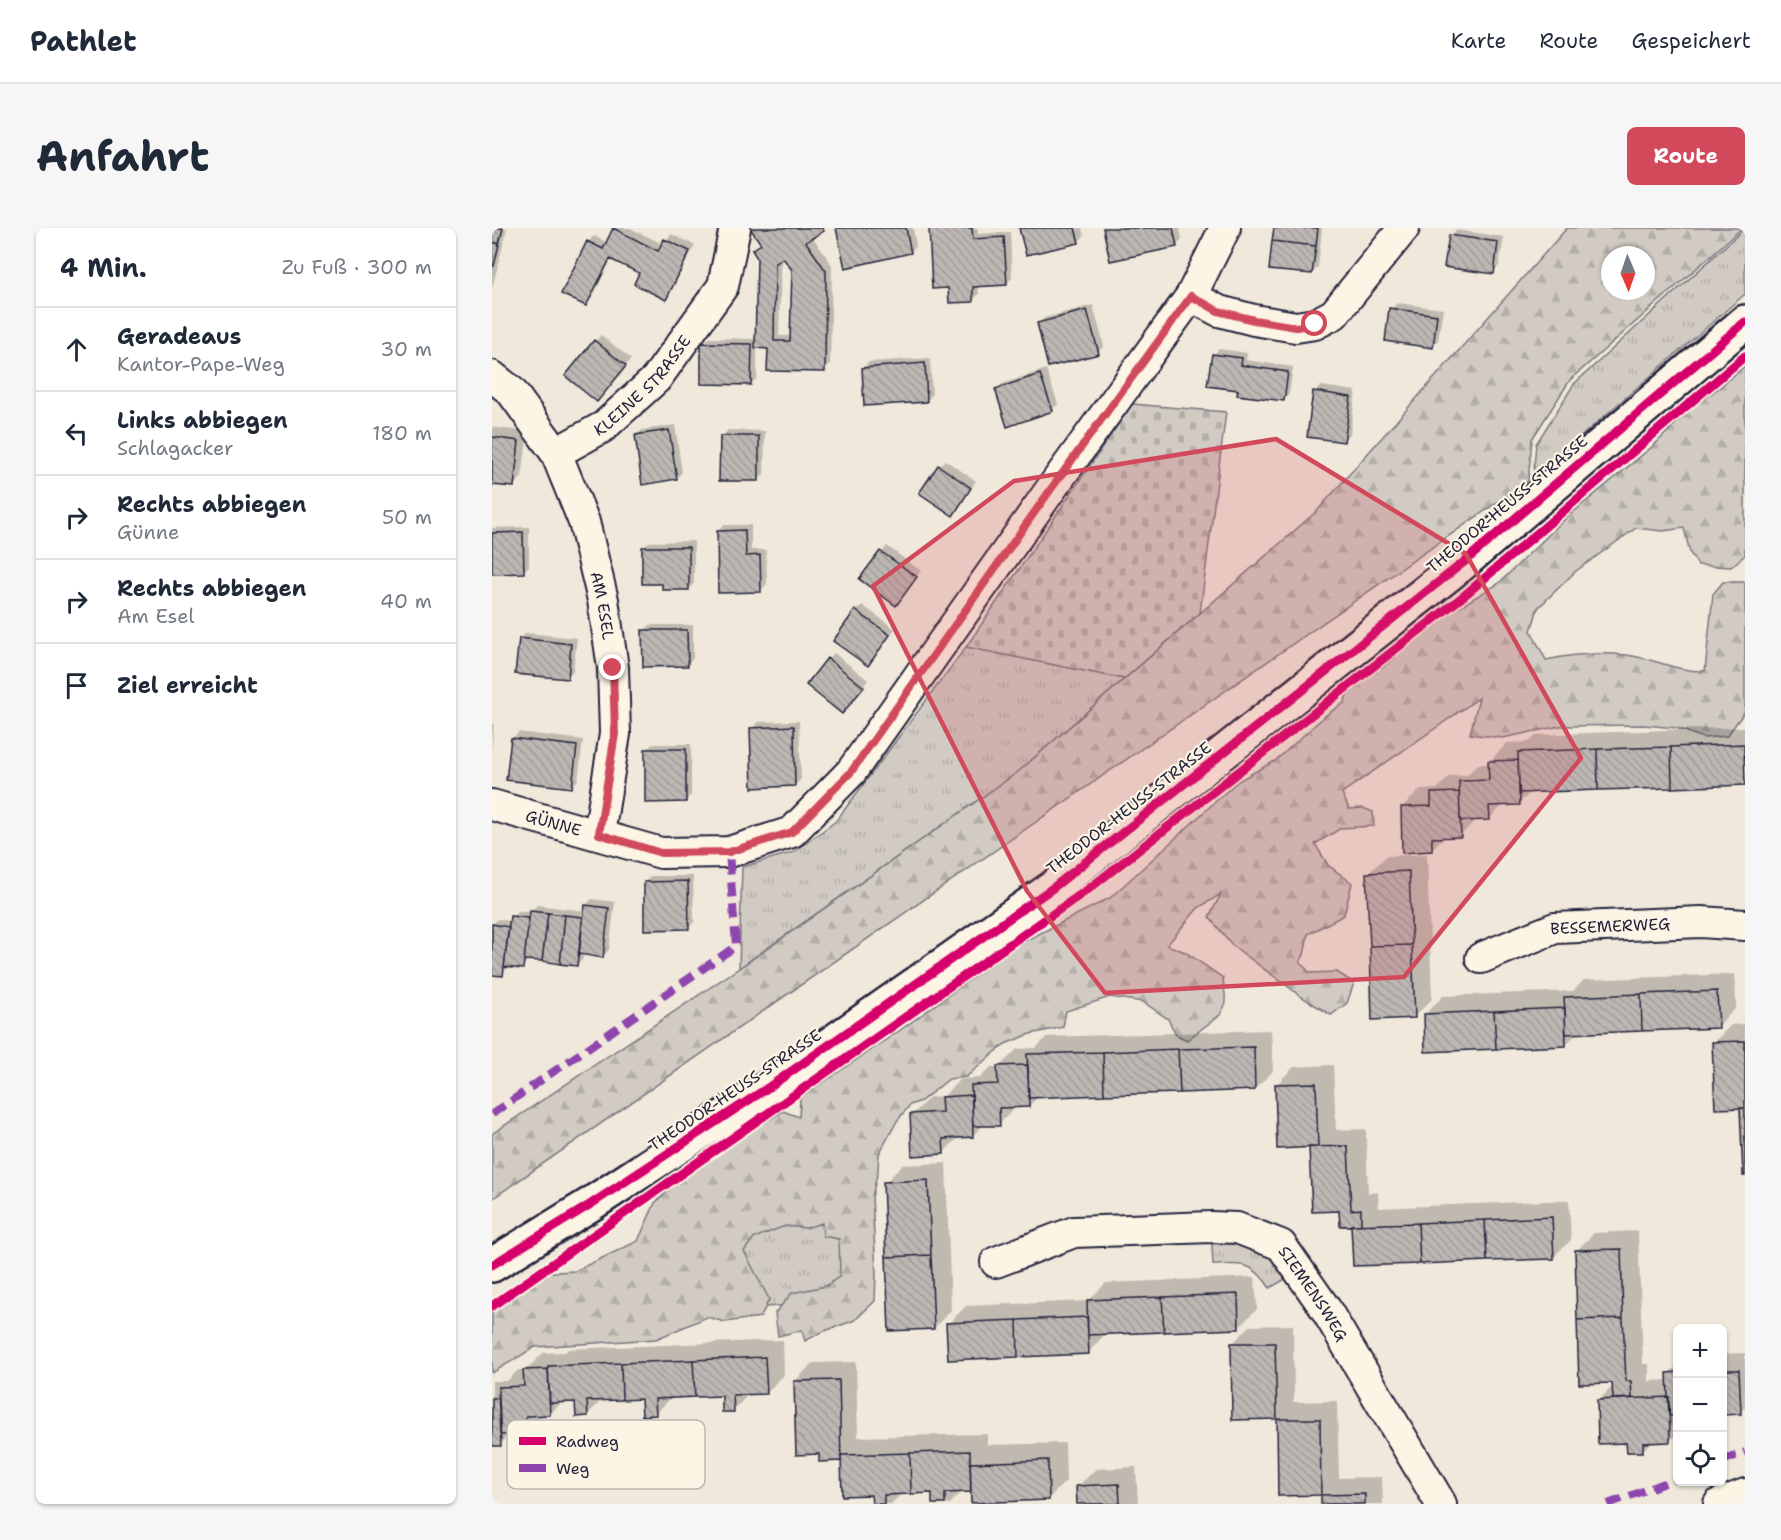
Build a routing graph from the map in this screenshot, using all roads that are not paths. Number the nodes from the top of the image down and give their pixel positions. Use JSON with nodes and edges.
{"nodes":[{"id":1,"x":735,"y":228,"type":"edge"},
{"id":2,"x":1225,"y":228,"type":"edge"},
{"id":3,"x":1404,"y":228,"type":"edge"},
{"id":4,"x":1191,"y":296,"type":"junction"},
{"id":5,"x":1745,"y":322,"type":"edge"},
{"id":6,"x":498,"y":391,"type":"edge"},
{"id":7,"x":556,"y":453,"type":"junction"},
{"id":8,"x":492,"y":805,"type":"edge"},
{"id":9,"x":599,"y":834,"type":"junction"},
{"id":10,"x":1745,"y":925,"type":"edge"},
{"id":11,"x":1481,"y":958,"type":"dead end"},
{"id":12,"x":996,"y":1262,"type":"dead end"},
{"id":13,"x":492,"y":1265,"type":"edge"},
{"id":14,"x":1745,"y":1494,"type":"edge"},
{"id":15,"x":1441,"y":1504,"type":"edge"},
{"id":16,"x":1719,"y":1504,"type":"edge"}],
"edges":[{"from":1,"to":7,"type":"street","name":"KLEINE STRASSE"},
{"from":2,"to":4,"type":"street"},
{"from":3,"to":4,"type":"street"},
{"from":4,"to":9,"type":"street","name":"GÜNNE"},
{"from":5,"to":13,"type":"street","name":"THEODOR-HEUSS-STRASSE"},
{"from":6,"to":7,"type":"street"},
{"from":7,"to":9,"type":"street","name":"AM ESEL"},
{"from":8,"to":9,"type":"street","name":"GÜNNE"},
{"from":10,"to":11,"type":"street","name":"BESSEMERWEG"},
{"from":12,"to":15,"type":"street","name":"SIEMENSWEG"},
{"from":14,"to":16,"type":"street"}]}
